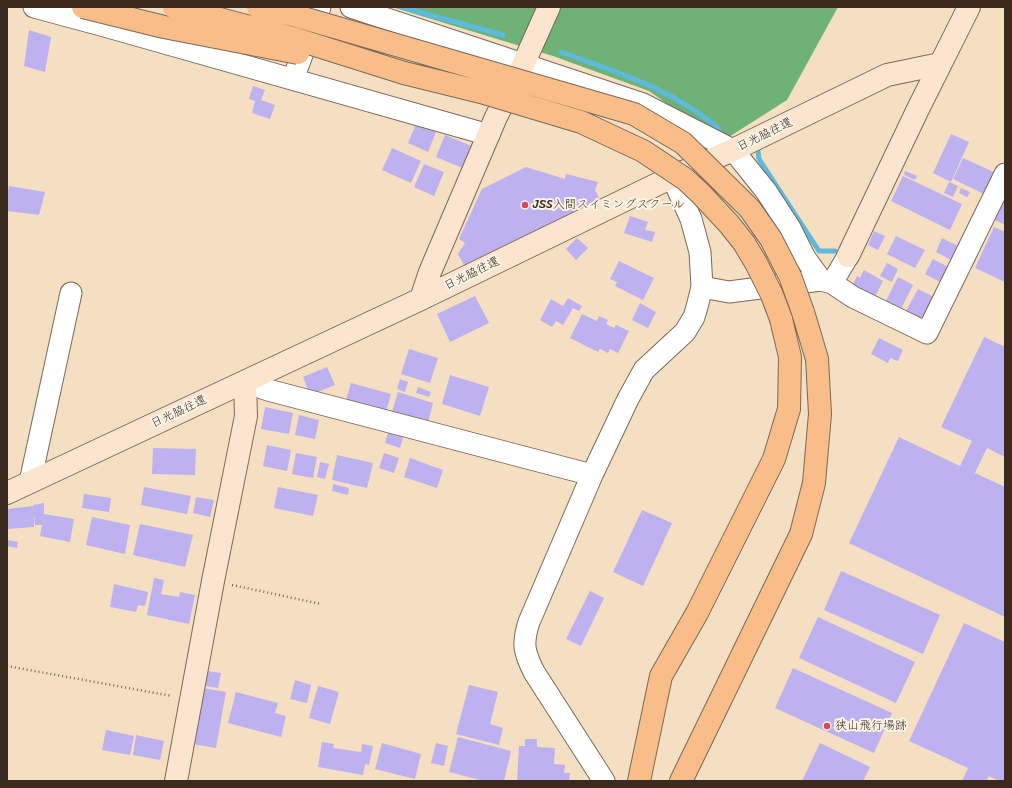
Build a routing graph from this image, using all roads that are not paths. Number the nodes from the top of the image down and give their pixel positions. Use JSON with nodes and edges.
{"nodes":[{"id":1,"x":34,"y":7,"type":"edge"},
{"id":2,"x":83,"y":7,"type":"edge"},
{"id":3,"x":174,"y":7,"type":"edge"},
{"id":4,"x":258,"y":7,"type":"edge"},
{"id":5,"x":303,"y":7,"type":"edge"},
{"id":6,"x":320,"y":7,"type":"edge"},
{"id":7,"x":351,"y":7,"type":"edge"},
{"id":8,"x":549,"y":7,"type":"edge"},
{"id":9,"x":969,"y":7,"type":"edge"},
{"id":10,"x":96,"y":16,"type":"edge"},
{"id":11,"x":411,"y":48,"type":"junction"},
{"id":12,"x":940,"y":64,"type":"junction"},
{"id":13,"x":523,"y":65,"type":"junction"},
{"id":14,"x":404,"y":73,"type":"junction"},
{"id":15,"x":293,"y":79,"type":"junction"},
{"id":16,"x":489,"y":135,"type":"junction"},
{"id":17,"x":733,"y":150,"type":"junction"},
{"id":18,"x":1005,"y":174,"type":"edge"},
{"id":19,"x":672,"y":177,"type":"junction"},
{"id":20,"x":848,"y":256,"type":"joint"},
{"id":21,"x":826,"y":281,"type":"junction"},
{"id":22,"x":702,"y":287,"type":"junction"},
{"id":23,"x":70,"y":293,"type":"dead end"},
{"id":24,"x":421,"y":299,"type":"junction"},
{"id":25,"x":245,"y":382,"type":"junction"},
{"id":26,"x":592,"y":475,"type":"junction"},
{"id":27,"x":30,"y":482,"type":"junction"},
{"id":28,"x":7,"y":493,"type":"edge"},
{"id":29,"x":177,"y":781,"type":"edge"},
{"id":30,"x":604,"y":781,"type":"edge"},
{"id":31,"x":639,"y":781,"type":"edge"},
{"id":32,"x":681,"y":781,"type":"edge"}],
"edges":[{"from":1,"to":10,"type":"street"},
{"from":2,"to":14,"type":"highway","bridge":true},
{"from":3,"to":14,"type":"highway","bridge":true},
{"from":4,"to":11,"type":"highway","bridge":true},
{"from":5,"to":11,"type":"highway","bridge":true},
{"from":6,"to":15,"type":"street"},
{"from":7,"to":13,"type":"street"},
{"from":8,"to":13,"type":"street"},
{"from":9,"to":12,"type":"street"},
{"from":10,"to":15,"type":"street"},
{"from":11,"to":32,"type":"highway","bridge":true},
{"from":12,"to":17,"type":"street","name":"日光脇往還"},
{"from":12,"to":20,"type":"street"},
{"from":13,"to":16,"type":"street"},
{"from":13,"to":17,"type":"street"},
{"from":14,"to":31,"type":"highway","bridge":true},
{"from":15,"to":16,"type":"street"},
{"from":16,"to":24,"type":"street"},
{"from":17,"to":19,"type":"street","name":"日光脇往還"},
{"from":17,"to":21,"type":"street"},
{"from":18,"to":21,"type":"street"},
{"from":19,"to":22,"type":"street"},
{"from":19,"to":24,"type":"street","name":"日光脇往還"},
{"from":20,"to":21,"type":"street"},
{"from":21,"to":22,"type":"street"},
{"from":22,"to":26,"type":"street"},
{"from":23,"to":27,"type":"street"},
{"from":24,"to":25,"type":"street","name":"日光脇往還"},
{"from":25,"to":26,"type":"street"},
{"from":25,"to":27,"type":"street","name":"日光脇往還"},
{"from":25,"to":29,"type":"street"},
{"from":26,"to":30,"type":"street"},
{"from":27,"to":28,"type":"street","name":"日光脇往還"}]}
